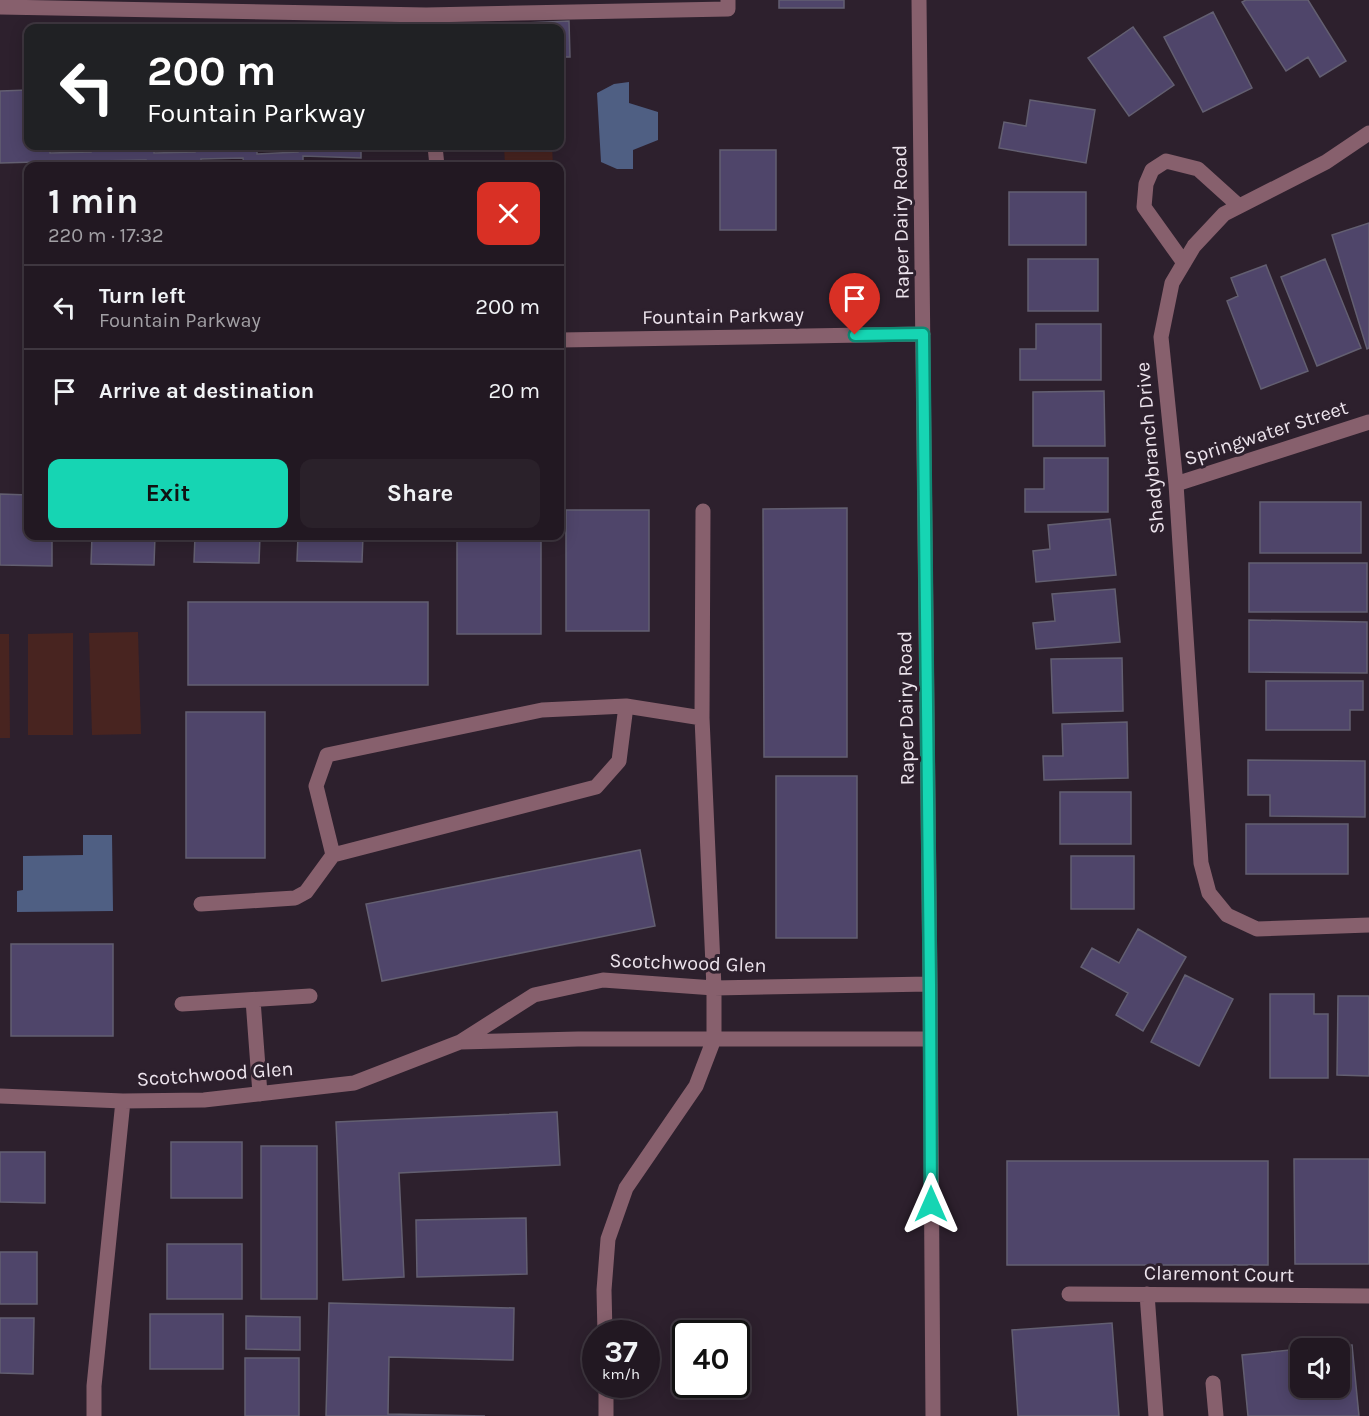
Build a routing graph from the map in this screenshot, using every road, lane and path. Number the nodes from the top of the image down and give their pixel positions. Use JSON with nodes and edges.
{"nodes":[{"id":1,"x":728,"y":0,"type":"edge"},
{"id":2,"x":919,"y":0,"type":"edge"},
{"id":3,"x":0,"y":7,"type":"edge"},
{"id":4,"x":426,"y":22,"type":"edge"},
{"id":5,"x":1369,"y":133,"type":"edge"},
{"id":6,"x":1239,"y":206,"type":"junction"},
{"id":7,"x":1184,"y":263,"type":"junction"},
{"id":8,"x":923,"y":334,"type":"junction"},
{"id":9,"x":564,"y":340,"type":"edge"},
{"id":10,"x":1369,"y":423,"type":"edge"},
{"id":11,"x":1176,"y":484,"type":"junction"},
{"id":12,"x":703,"y":511,"type":"dead end"},
{"id":13,"x":626,"y":706,"type":"junction"},
{"id":14,"x":702,"y":718,"type":"junction"},
{"id":15,"x":333,"y":855,"type":"junction"},
{"id":16,"x":201,"y":904,"type":"dead end"},
{"id":17,"x":1369,"y":925,"type":"edge"},
{"id":18,"x":930,"y":984,"type":"junction"},
{"id":19,"x":714,"y":988,"type":"junction"},
{"id":20,"x":310,"y":996,"type":"dead end"},
{"id":21,"x":254,"y":1000,"type":"junction"},
{"id":22,"x":182,"y":1004,"type":"dead end"},
{"id":23,"x":714,"y":1038,"type":"junction"},
{"id":24,"x":930,"y":1038,"type":"junction"},
{"id":25,"x":460,"y":1042,"type":"junction"},
{"id":26,"x":260,"y":1094,"type":"junction"},
{"id":27,"x":0,"y":1096,"type":"edge"},
{"id":28,"x":123,"y":1101,"type":"junction"},
{"id":29,"x":1069,"y":1294,"type":"dead end"},
{"id":30,"x":1147,"y":1294,"type":"junction"},
{"id":31,"x":1369,"y":1296,"type":"edge"},
{"id":32,"x":605,"y":1320,"type":"edge"},
{"id":33,"x":1213,"y":1383,"type":"dead end"},
{"id":34,"x":606,"y":1398,"type":"edge"},
{"id":35,"x":94,"y":1416,"type":"edge"},
{"id":36,"x":606,"y":1416,"type":"edge"},
{"id":37,"x":933,"y":1416,"type":"edge"},
{"id":38,"x":1156,"y":1416,"type":"edge"},
{"id":39,"x":1216,"y":1416,"type":"edge"}],
"edges":[{"from":1,"to":4,"type":"street"},
{"from":2,"to":8,"type":"street","name":"Raper Dairy Road"},
{"from":3,"to":4,"type":"street"},
{"from":5,"to":6,"type":"street","name":"Shadybranch Drive"},
{"from":6,"to":7,"type":"street","name":"Shadybranch Drive"},
{"from":6,"to":7,"type":"street"},
{"from":7,"to":11,"type":"street","name":"Shadybranch Drive"},
{"from":8,"to":9,"type":"street","name":"Fountain Parkway"},
{"from":8,"to":18,"type":"street","name":"Raper Dairy Road"},
{"from":10,"to":11,"type":"street","name":"Springwater Street"},
{"from":11,"to":17,"type":"street","name":"Shadybranch Drive"},
{"from":12,"to":14,"type":"street"},
{"from":13,"to":14,"type":"street"},
{"from":13,"to":15,"type":"street"},
{"from":13,"to":15,"type":"street"},
{"from":14,"to":19,"type":"street"},
{"from":15,"to":16,"type":"street"},
{"from":18,"to":19,"type":"street","name":"Scotchwood Glen"},
{"from":18,"to":24,"type":"street","name":"Raper Dairy Road"},
{"from":19,"to":23,"type":"street"},
{"from":19,"to":25,"type":"street","name":"Scotchwood Glen"},
{"from":20,"to":21,"type":"street"},
{"from":21,"to":22,"type":"street"},
{"from":21,"to":26,"type":"street"},
{"from":23,"to":24,"type":"street","name":"Scotchwood Glen"},
{"from":23,"to":25,"type":"street","name":"Scotchwood Glen"},
{"from":23,"to":32,"type":"street"},
{"from":24,"to":37,"type":"street","name":"Raper Dairy Road"},
{"from":25,"to":26,"type":"street","name":"Scotchwood Glen"},
{"from":26,"to":28,"type":"street","name":"Scotchwood Glen"},
{"from":27,"to":28,"type":"street","name":"Scotchwood Glen"},
{"from":28,"to":35,"type":"street"},
{"from":29,"to":30,"type":"street","name":"Claremont Court"},
{"from":30,"to":31,"type":"street","name":"Claremont Court"},
{"from":30,"to":38,"type":"street"},
{"from":33,"to":39,"type":"street"},
{"from":34,"to":36,"type":"street"}]}
